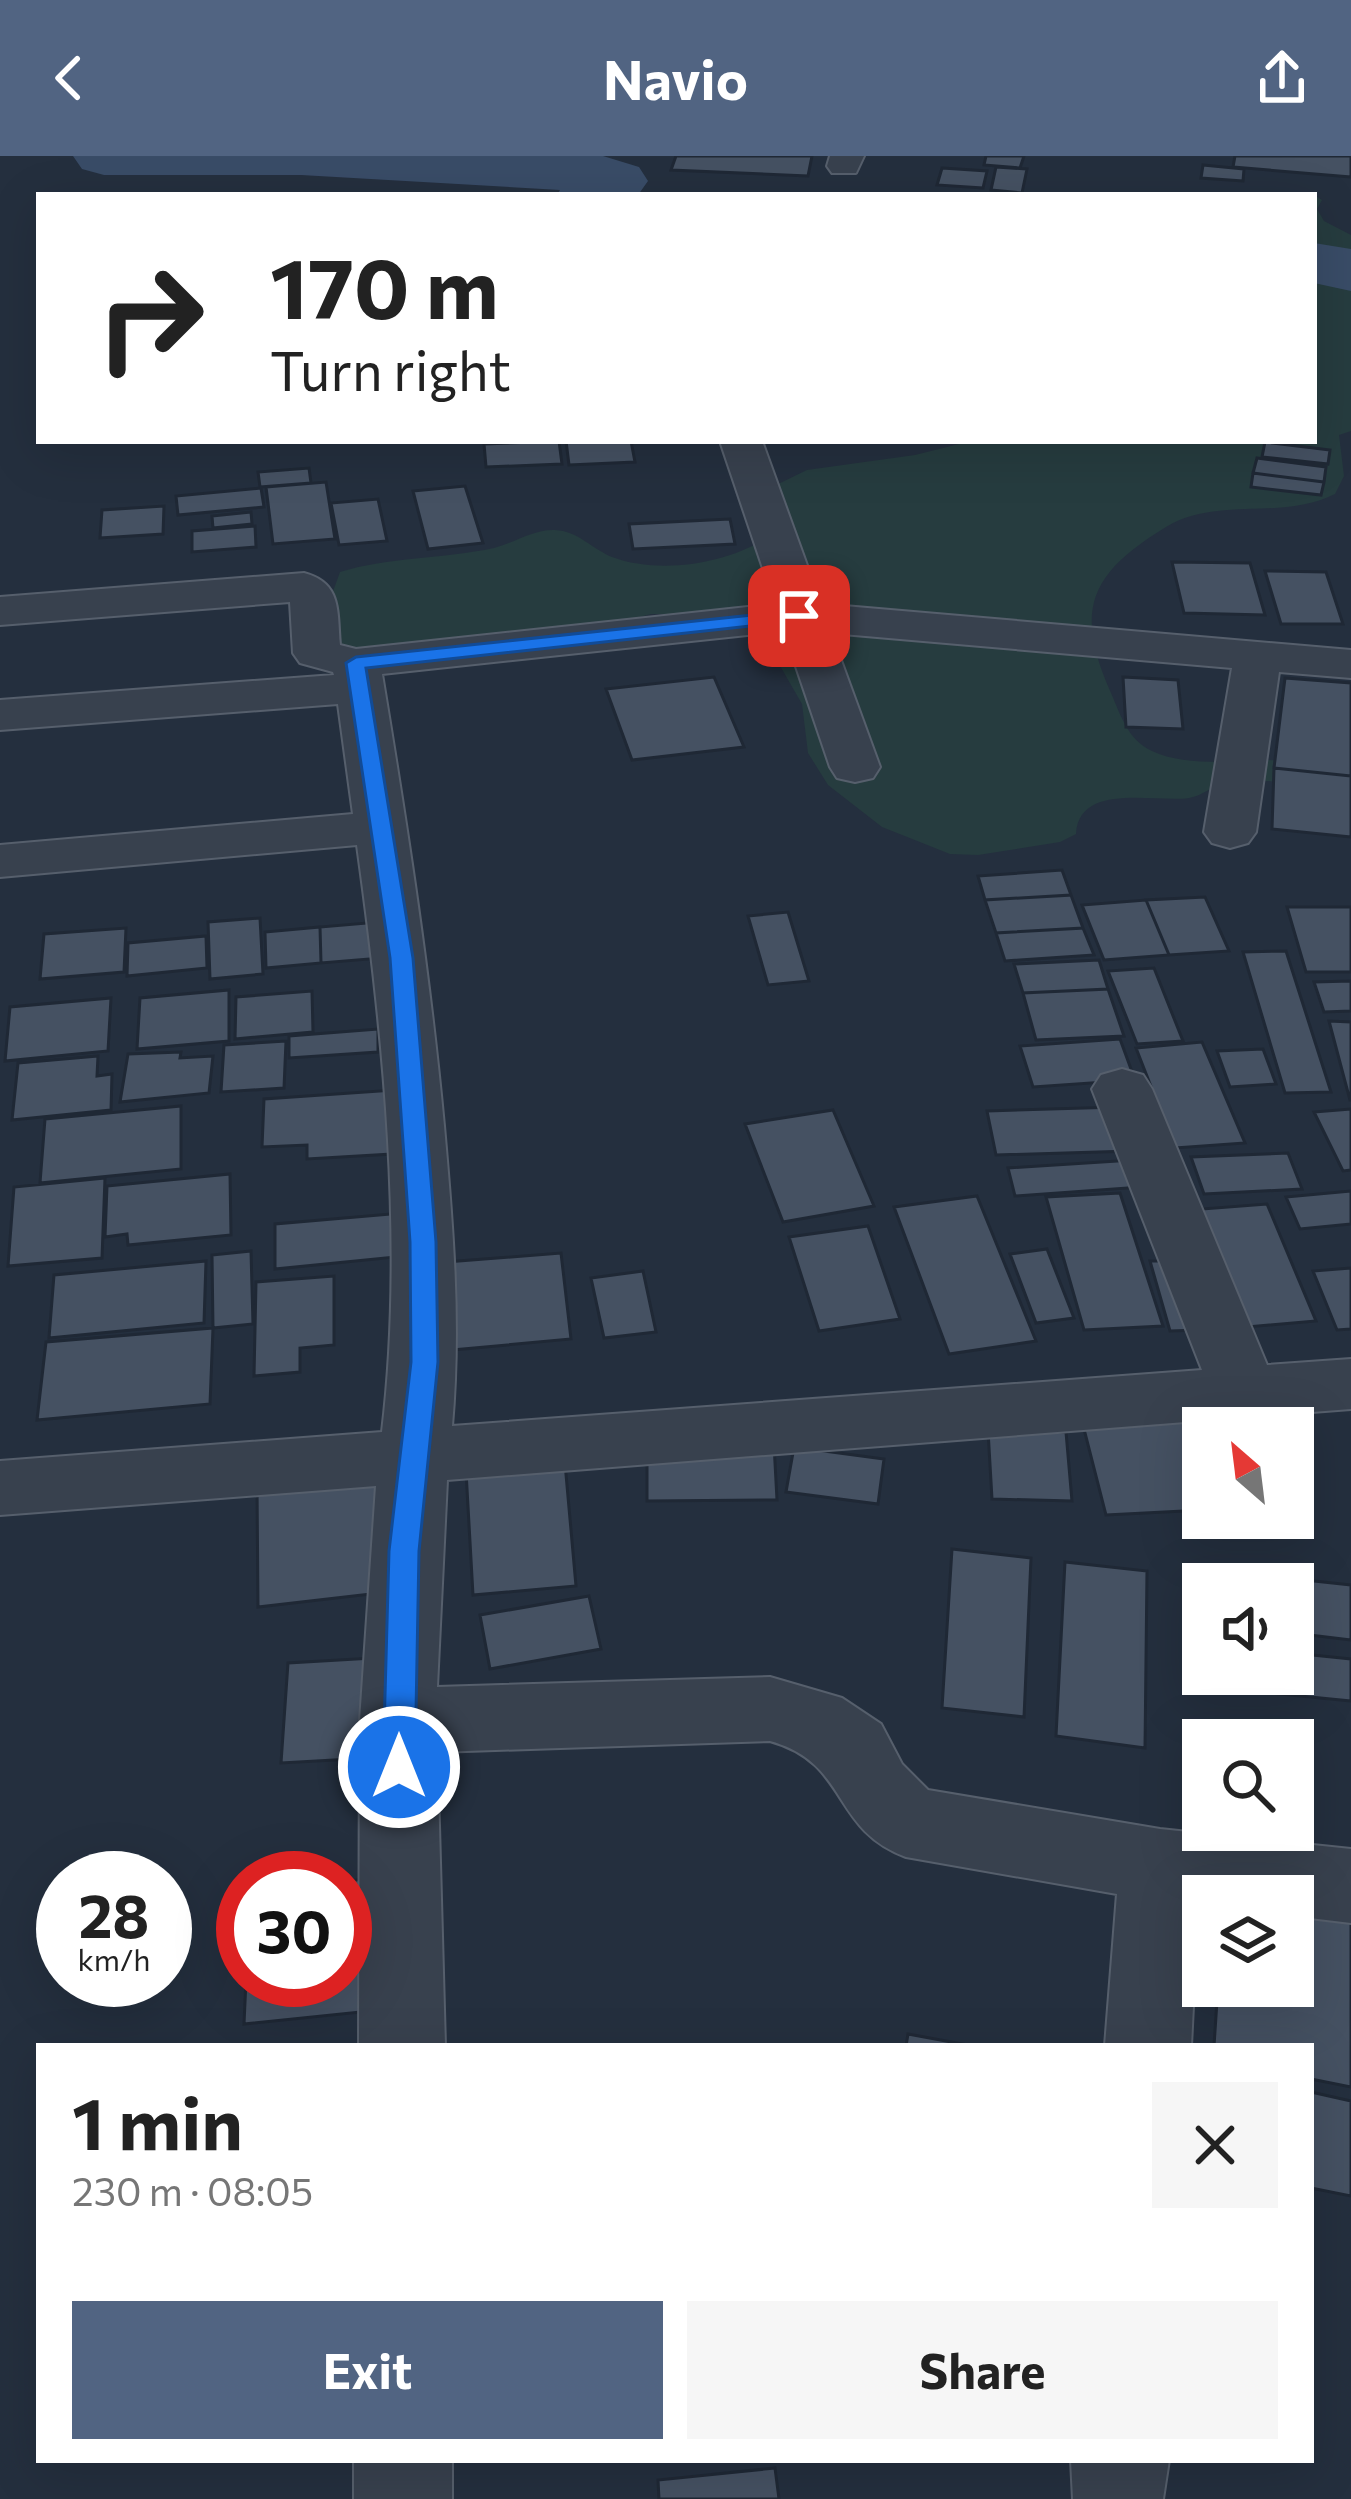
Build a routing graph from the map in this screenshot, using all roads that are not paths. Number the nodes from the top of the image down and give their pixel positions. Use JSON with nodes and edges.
{"nodes":[{"id":1,"x":742,"y":444,"type":"edge"},
{"id":2,"x":0,"y":611,"type":"edge"},
{"id":3,"x":799,"y":616,"type":"junction"},
{"id":4,"x":1257,"y":658,"type":"junction"},
{"id":5,"x":1351,"y":664,"type":"edge"},
{"id":6,"x":356,"y":676,"type":"junction"},
{"id":7,"x":0,"y":715,"type":"edge"},
{"id":8,"x":855,"y":767,"type":"dead end"},
{"id":9,"x":378,"y":827,"type":"junction"},
{"id":10,"x":1230,"y":832,"type":"dead end"},
{"id":11,"x":0,"y":861,"type":"edge"},
{"id":12,"x":1122,"y":1089,"type":"dead end"},
{"id":13,"x":1351,"y":1384,"type":"edge"},
{"id":14,"x":1244,"y":1392,"type":"junction"},
{"id":15,"x":412,"y":1456,"type":"junction"},
{"id":16,"x":0,"y":1488,"type":"edge"},
{"id":17,"x":398,"y":1720,"type":"junction"},
{"id":18,"x":1160,"y":1865,"type":"junction"},
{"id":19,"x":1351,"y":1886,"type":"edge"},
{"id":20,"x":402,"y":2043,"type":"edge"},
{"id":21,"x":1148,"y":2043,"type":"edge"},
{"id":22,"x":403,"y":2463,"type":"edge"},
{"id":23,"x":403,"y":2499,"type":"edge"}],
"edges":[{"from":1,"to":3,"type":"street"},
{"from":2,"to":6,"type":"street"},
{"from":3,"to":4,"type":"street"},
{"from":3,"to":6,"type":"street"},
{"from":3,"to":8,"type":"street"},
{"from":4,"to":5,"type":"street"},
{"from":4,"to":10,"type":"street"},
{"from":6,"to":7,"type":"street"},
{"from":6,"to":9,"type":"street"},
{"from":9,"to":11,"type":"street"},
{"from":9,"to":15,"type":"street"},
{"from":12,"to":14,"type":"street"},
{"from":13,"to":14,"type":"street"},
{"from":14,"to":15,"type":"street"},
{"from":15,"to":16,"type":"street"},
{"from":15,"to":17,"type":"street"},
{"from":17,"to":18,"type":"street"},
{"from":17,"to":20,"type":"street"},
{"from":18,"to":19,"type":"street"},
{"from":18,"to":21,"type":"street"},
{"from":22,"to":23,"type":"street"}]}
